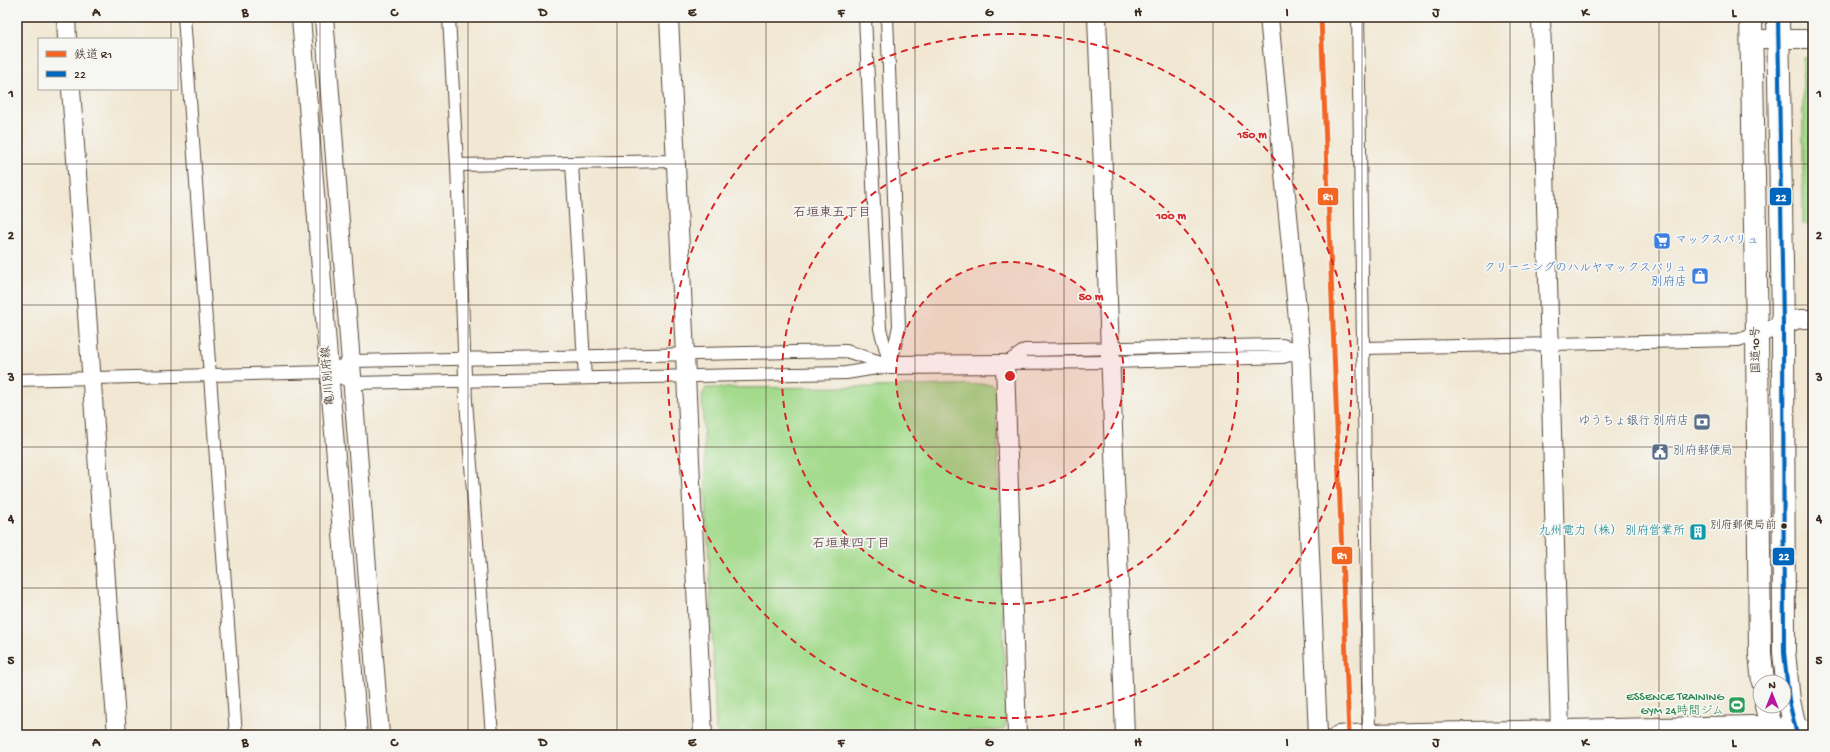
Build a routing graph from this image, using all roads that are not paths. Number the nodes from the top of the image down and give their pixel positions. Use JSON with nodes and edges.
{"nodes":[{"id":1,"x":66,"y":17,"type":"edge"},
{"id":2,"x":184,"y":17,"type":"edge"},
{"id":3,"x":301,"y":17,"type":"edge"},
{"id":4,"x":324,"y":17,"type":"edge"},
{"id":5,"x":449,"y":17,"type":"edge"},
{"id":6,"x":668,"y":17,"type":"edge"},
{"id":7,"x":865,"y":17,"type":"edge"},
{"id":8,"x":887,"y":17,"type":"edge"},
{"id":9,"x":1097,"y":17,"type":"edge"},
{"id":10,"x":1269,"y":17,"type":"edge"},
{"id":11,"x":1358,"y":17,"type":"edge"},
{"id":12,"x":1541,"y":17,"type":"edge"},
{"id":13,"x":1751,"y":17,"type":"edge"},
{"id":14,"x":1778,"y":17,"type":"edge"},
{"id":15,"x":67,"y":38,"type":"edge"},
{"id":16,"x":1751,"y":39,"type":"junction"},
{"id":17,"x":1778,"y":39,"type":"junction"},
{"id":18,"x":1813,"y":39,"type":"edge"},
{"id":19,"x":71,"y":90,"type":"edge"},
{"id":20,"x":674,"y":161,"type":"junction"},
{"id":21,"x":572,"y":164,"type":"junction"},
{"id":22,"x":457,"y":165,"type":"junction"},
{"id":23,"x":1813,"y":319,"type":"edge"},
{"id":24,"x":1783,"y":325,"type":"junction"},
{"id":25,"x":1757,"y":334,"type":"junction"},
{"id":26,"x":1549,"y":344,"type":"junction"},
{"id":27,"x":1363,"y":348,"type":"junction"},
{"id":28,"x":1301,"y":351,"type":"junction"},
{"id":29,"x":684,"y":355,"type":"junction"},
{"id":30,"x":1111,"y":356,"type":"junction"},
{"id":31,"x":583,"y":357,"type":"junction"},
{"id":32,"x":464,"y":359,"type":"junction"},
{"id":33,"x":351,"y":361,"type":"junction"},
{"id":34,"x":1005,"y":364,"type":"junction"},
{"id":35,"x":890,"y":365,"type":"junction"},
{"id":36,"x":329,"y":372,"type":"junction"},
{"id":37,"x":210,"y":375,"type":"junction"},
{"id":38,"x":686,"y":376,"type":"junction"},
{"id":39,"x":91,"y":378,"type":"junction"},
{"id":40,"x":585,"y":378,"type":"junction"},
{"id":41,"x":17,"y":380,"type":"edge"},
{"id":42,"x":465,"y":381,"type":"junction"},
{"id":43,"x":352,"y":383,"type":"junction"},
{"id":44,"x":1762,"y":674,"type":"edge"},
{"id":45,"x":1770,"y":723,"type":"edge"},
{"id":46,"x":1802,"y":731,"type":"edge"},
{"id":47,"x":1560,"y":732,"type":"edge"},
{"id":48,"x":1369,"y":734,"type":"edge"},
{"id":49,"x":117,"y":735,"type":"edge"},
{"id":50,"x":236,"y":735,"type":"edge"},
{"id":51,"x":358,"y":735,"type":"edge"},
{"id":52,"x":380,"y":735,"type":"edge"},
{"id":53,"x":492,"y":735,"type":"edge"},
{"id":54,"x":703,"y":735,"type":"edge"},
{"id":55,"x":1017,"y":735,"type":"edge"},
{"id":56,"x":1125,"y":735,"type":"edge"},
{"id":57,"x":1318,"y":735,"type":"edge"},
{"id":58,"x":1338,"y":735,"type":"edge"}],
"edges":[{"from":1,"to":15,"type":"street"},
{"from":2,"to":37,"type":"street"},
{"from":3,"to":36,"type":"street","name":"亀川別府線"},
{"from":4,"to":33,"type":"street","name":"亀川別府線"},
{"from":5,"to":22,"type":"street"},
{"from":6,"to":20,"type":"street"},
{"from":7,"to":35,"type":"street"},
{"from":8,"to":35,"type":"street"},
{"from":9,"to":30,"type":"street"},
{"from":10,"to":28,"type":"street"},
{"from":11,"to":27,"type":"street"},
{"from":12,"to":26,"type":"street"},
{"from":13,"to":16,"type":"highway","name":"国道10号"},
{"from":14,"to":17,"type":"highway"},
{"from":16,"to":17,"type":"street"},
{"from":16,"to":25,"type":"highway","name":"国道10号"},
{"from":17,"to":18,"type":"street"},
{"from":17,"to":24,"type":"highway"},
{"from":19,"to":39,"type":"street"},
{"from":20,"to":21,"type":"street"},
{"from":20,"to":29,"type":"street"},
{"from":21,"to":22,"type":"street"},
{"from":21,"to":31,"type":"street"},
{"from":22,"to":32,"type":"street"},
{"from":23,"to":24,"type":"street"},
{"from":24,"to":25,"type":"street"},
{"from":24,"to":46,"type":"highway"},
{"from":25,"to":26,"type":"street"},
{"from":25,"to":44,"type":"highway","name":"国道10号"},
{"from":26,"to":27,"type":"street"},
{"from":26,"to":47,"type":"street"},
{"from":27,"to":48,"type":"street"},
{"from":28,"to":30,"type":"street"},
{"from":28,"to":57,"type":"street"},
{"from":29,"to":31,"type":"street"},
{"from":29,"to":35,"type":"street"},
{"from":29,"to":38,"type":"street"},
{"from":30,"to":34,"type":"street"},
{"from":30,"to":56,"type":"street"},
{"from":31,"to":32,"type":"street"},
{"from":31,"to":40,"type":"street"},
{"from":32,"to":33,"type":"street"},
{"from":32,"to":42,"type":"street"},
{"from":33,"to":36,"type":"street"},
{"from":33,"to":43,"type":"street","name":"亀川別府線"},
{"from":34,"to":35,"type":"street"},
{"from":34,"to":55,"type":"street"},
{"from":35,"to":38,"type":"street"},
{"from":36,"to":37,"type":"street"},
{"from":36,"to":43,"type":"street"},
{"from":36,"to":51,"type":"street","name":"亀川別府線"},
{"from":37,"to":39,"type":"street"},
{"from":37,"to":50,"type":"street"},
{"from":38,"to":40,"type":"street"},
{"from":38,"to":54,"type":"street"},
{"from":39,"to":41,"type":"street"},
{"from":39,"to":49,"type":"street"},
{"from":40,"to":42,"type":"street"},
{"from":42,"to":43,"type":"street"},
{"from":42,"to":53,"type":"street"},
{"from":43,"to":52,"type":"street","name":"亀川別府線"},
{"from":45,"to":46,"type":"street"},
{"from":45,"to":47,"type":"street"},
{"from":47,"to":48,"type":"street"},
{"from":48,"to":58,"type":"street"}]}
